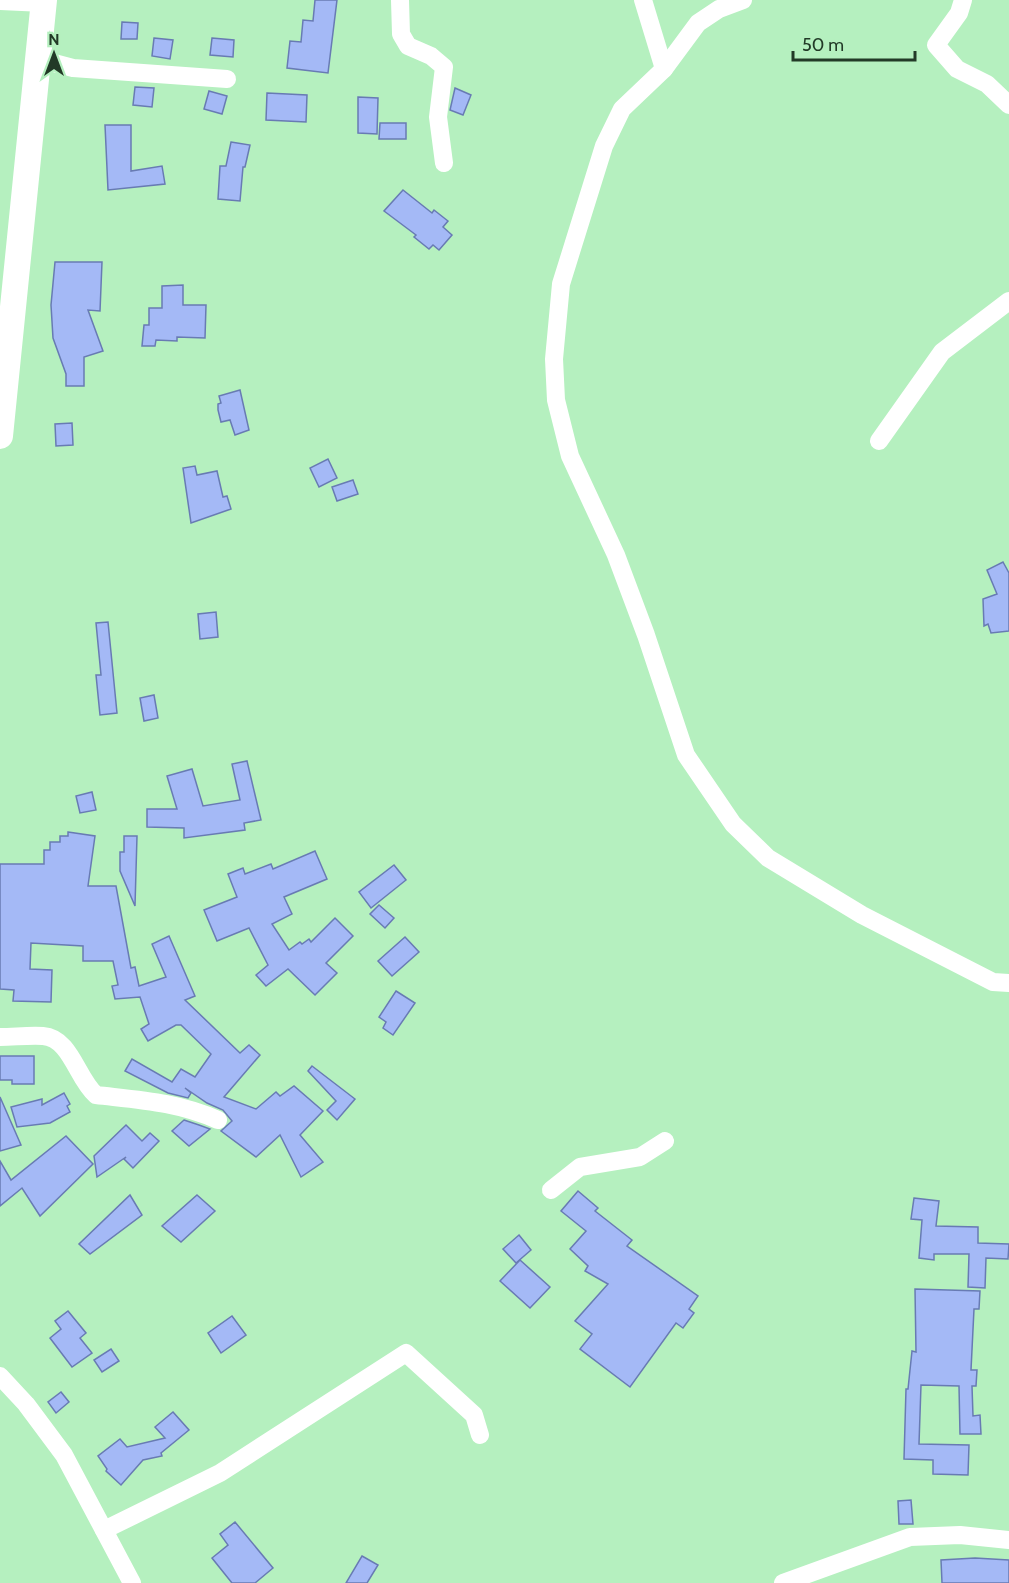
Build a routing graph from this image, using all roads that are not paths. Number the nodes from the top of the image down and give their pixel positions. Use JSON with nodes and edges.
{"nodes":[{"id":1,"x":400,"y":0,"type":"edge"},
{"id":2,"x":643,"y":0,"type":"edge"},
{"id":3,"x":743,"y":0,"type":"edge"},
{"id":4,"x":963,"y":0,"type":"edge"},
{"id":5,"x":0,"y":1,"type":"edge"},
{"id":6,"x":44,"y":1,"type":"edge"},
{"id":7,"x":39,"y":59,"type":"junction"},
{"id":8,"x":664,"y":69,"type":"junction"},
{"id":9,"x":228,"y":79,"type":"dead end"},
{"id":10,"x":1009,"y":105,"type":"edge"},
{"id":11,"x":444,"y":163,"type":"dead end"},
{"id":12,"x":1009,"y":301,"type":"edge"},
{"id":13,"x":0,"y":436,"type":"edge"},
{"id":14,"x":879,"y":441,"type":"dead end"},
{"id":15,"x":1009,"y":983,"type":"edge"},
{"id":16,"x":0,"y":1037,"type":"edge"},
{"id":17,"x":218,"y":1120,"type":"dead end"},
{"id":18,"x":664,"y":1141,"type":"dead end"},
{"id":19,"x":551,"y":1190,"type":"dead end"},
{"id":20,"x":0,"y":1376,"type":"edge"},
{"id":21,"x":480,"y":1435,"type":"dead end"},
{"id":22,"x":104,"y":1530,"type":"junction"},
{"id":23,"x":1009,"y":1540,"type":"edge"},
{"id":24,"x":132,"y":1583,"type":"edge"},
{"id":25,"x":783,"y":1583,"type":"edge"}],
"edges":[{"from":1,"to":11,"type":"street"},
{"from":2,"to":8,"type":"street"},
{"from":3,"to":8,"type":"street"},
{"from":4,"to":10,"type":"street"},
{"from":5,"to":6,"type":"street"},
{"from":6,"to":7,"type":"main road"},
{"from":7,"to":9,"type":"street"},
{"from":7,"to":13,"type":"main road"},
{"from":8,"to":15,"type":"street"},
{"from":12,"to":14,"type":"street"},
{"from":16,"to":17,"type":"street"},
{"from":18,"to":19,"type":"street"},
{"from":20,"to":22,"type":"street"},
{"from":21,"to":22,"type":"street"},
{"from":22,"to":24,"type":"street"},
{"from":23,"to":25,"type":"street"}]}
